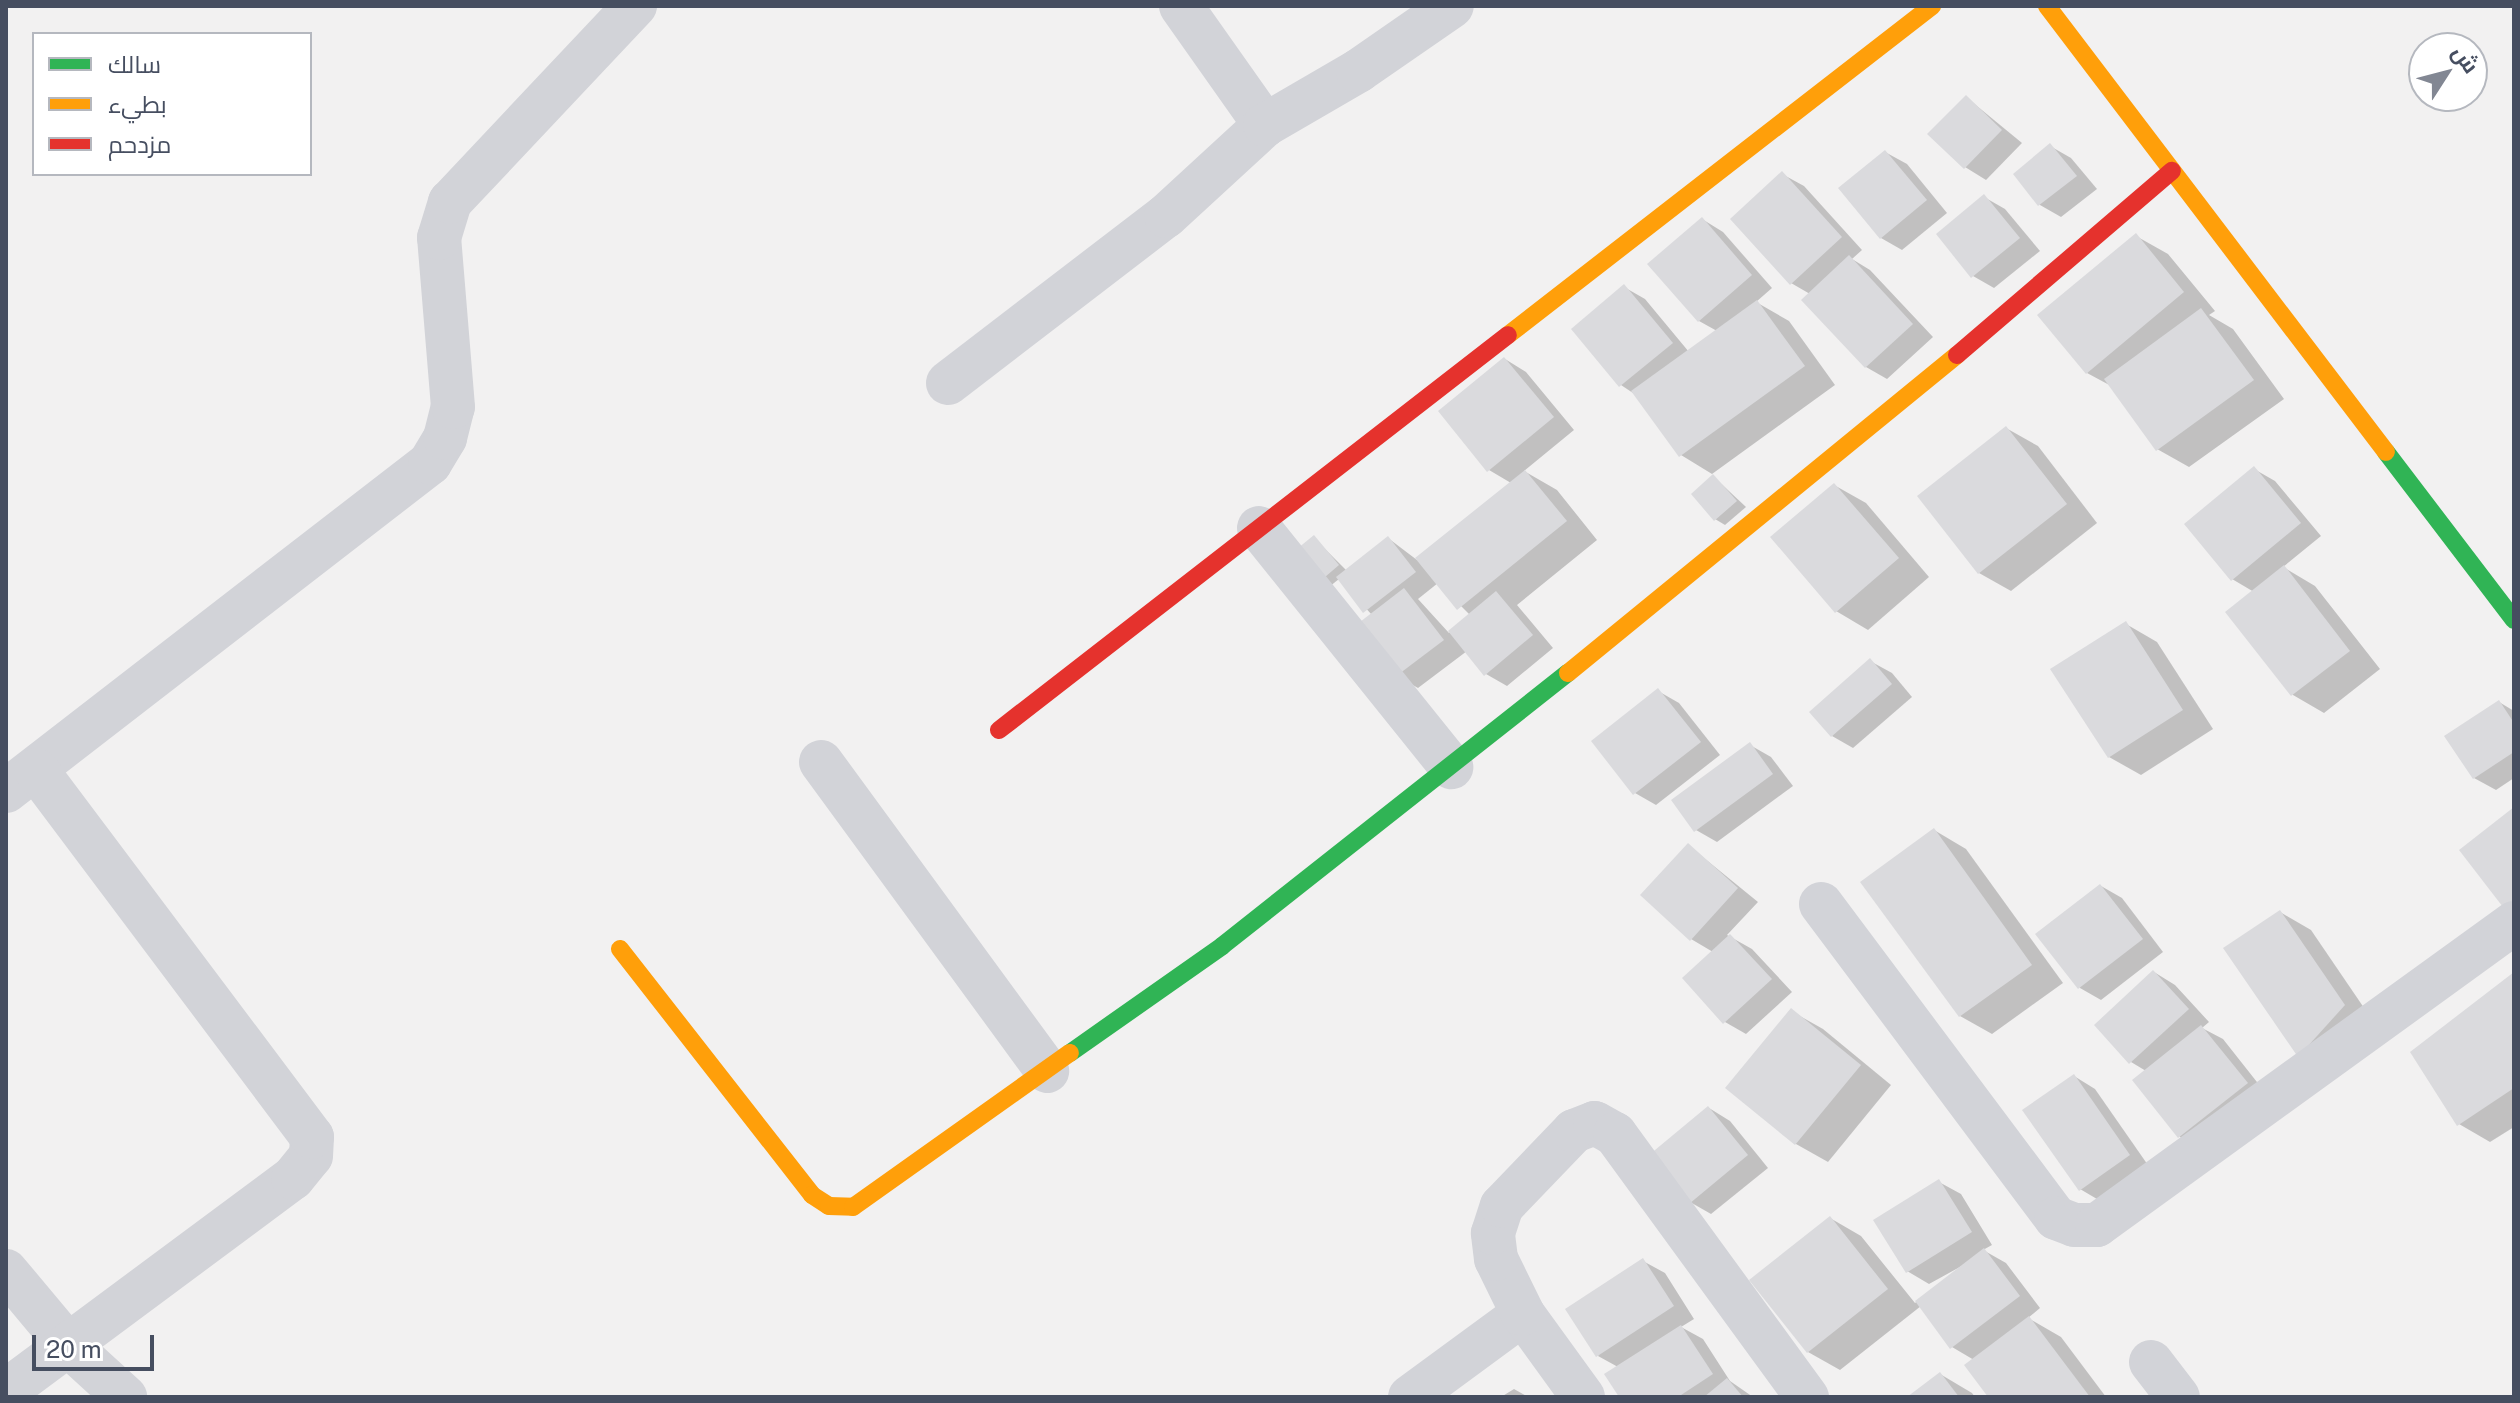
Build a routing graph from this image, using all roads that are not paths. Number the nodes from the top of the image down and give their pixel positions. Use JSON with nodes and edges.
{"nodes":[{"id":1,"x":635,"y":6,"type":"edge"},
{"id":2,"x":1181,"y":6,"type":"edge"},
{"id":3,"x":1452,"y":6,"type":"edge"},
{"id":4,"x":1932,"y":6,"type":"edge"},
{"id":5,"x":2047,"y":6,"type":"edge"},
{"id":6,"x":1265,"y":125,"type":"junction"},
{"id":7,"x":2172,"y":171,"type":"junction"},
{"id":8,"x":948,"y":383,"type":"dead end"},
{"id":9,"x":1259,"y":528,"type":"junction"},
{"id":10,"x":2514,"y":620,"type":"edge"},
{"id":11,"x":999,"y":730,"type":"dead end"},
{"id":12,"x":821,"y":762,"type":"dead end"},
{"id":13,"x":1451,"y":767,"type":"junction"},
{"id":14,"x":21,"y":780,"type":"edge"},
{"id":15,"x":1821,"y":904,"type":"dead end"},
{"id":16,"x":2514,"y":923,"type":"edge"},
{"id":17,"x":620,"y":949,"type":"dead end"},
{"id":18,"x":1047,"y":1071,"type":"junction"},
{"id":19,"x":6,"y":1271,"type":"edge"},
{"id":20,"x":1523,"y":1314,"type":"junction"},
{"id":21,"x":67,"y":1344,"type":"junction"},
{"id":22,"x":2151,"y":1362,"type":"dead end"},
{"id":23,"x":6,"y":1391,"type":"edge"},
{"id":24,"x":125,"y":1397,"type":"edge"},
{"id":25,"x":1410,"y":1397,"type":"edge"},
{"id":26,"x":1583,"y":1397,"type":"edge"},
{"id":27,"x":1807,"y":1397,"type":"edge"},
{"id":28,"x":2178,"y":1397,"type":"edge"}],
"edges":[{"from":1,"to":14,"type":"street"},
{"from":2,"to":6,"type":"street"},
{"from":3,"to":6,"type":"street"},
{"from":4,"to":9,"type":"street"},
{"from":5,"to":7,"type":"street"},
{"from":6,"to":8,"type":"street"},
{"from":7,"to":10,"type":"street"},
{"from":7,"to":13,"type":"street"},
{"from":9,"to":11,"type":"street"},
{"from":9,"to":13,"type":"street"},
{"from":12,"to":18,"type":"street"},
{"from":13,"to":18,"type":"street"},
{"from":14,"to":21,"type":"street"},
{"from":15,"to":16,"type":"street"},
{"from":17,"to":18,"type":"street"},
{"from":19,"to":21,"type":"street"},
{"from":20,"to":25,"type":"street"},
{"from":20,"to":26,"type":"street"},
{"from":20,"to":27,"type":"street"},
{"from":21,"to":23,"type":"street"},
{"from":21,"to":24,"type":"street"},
{"from":22,"to":28,"type":"street"}]}
